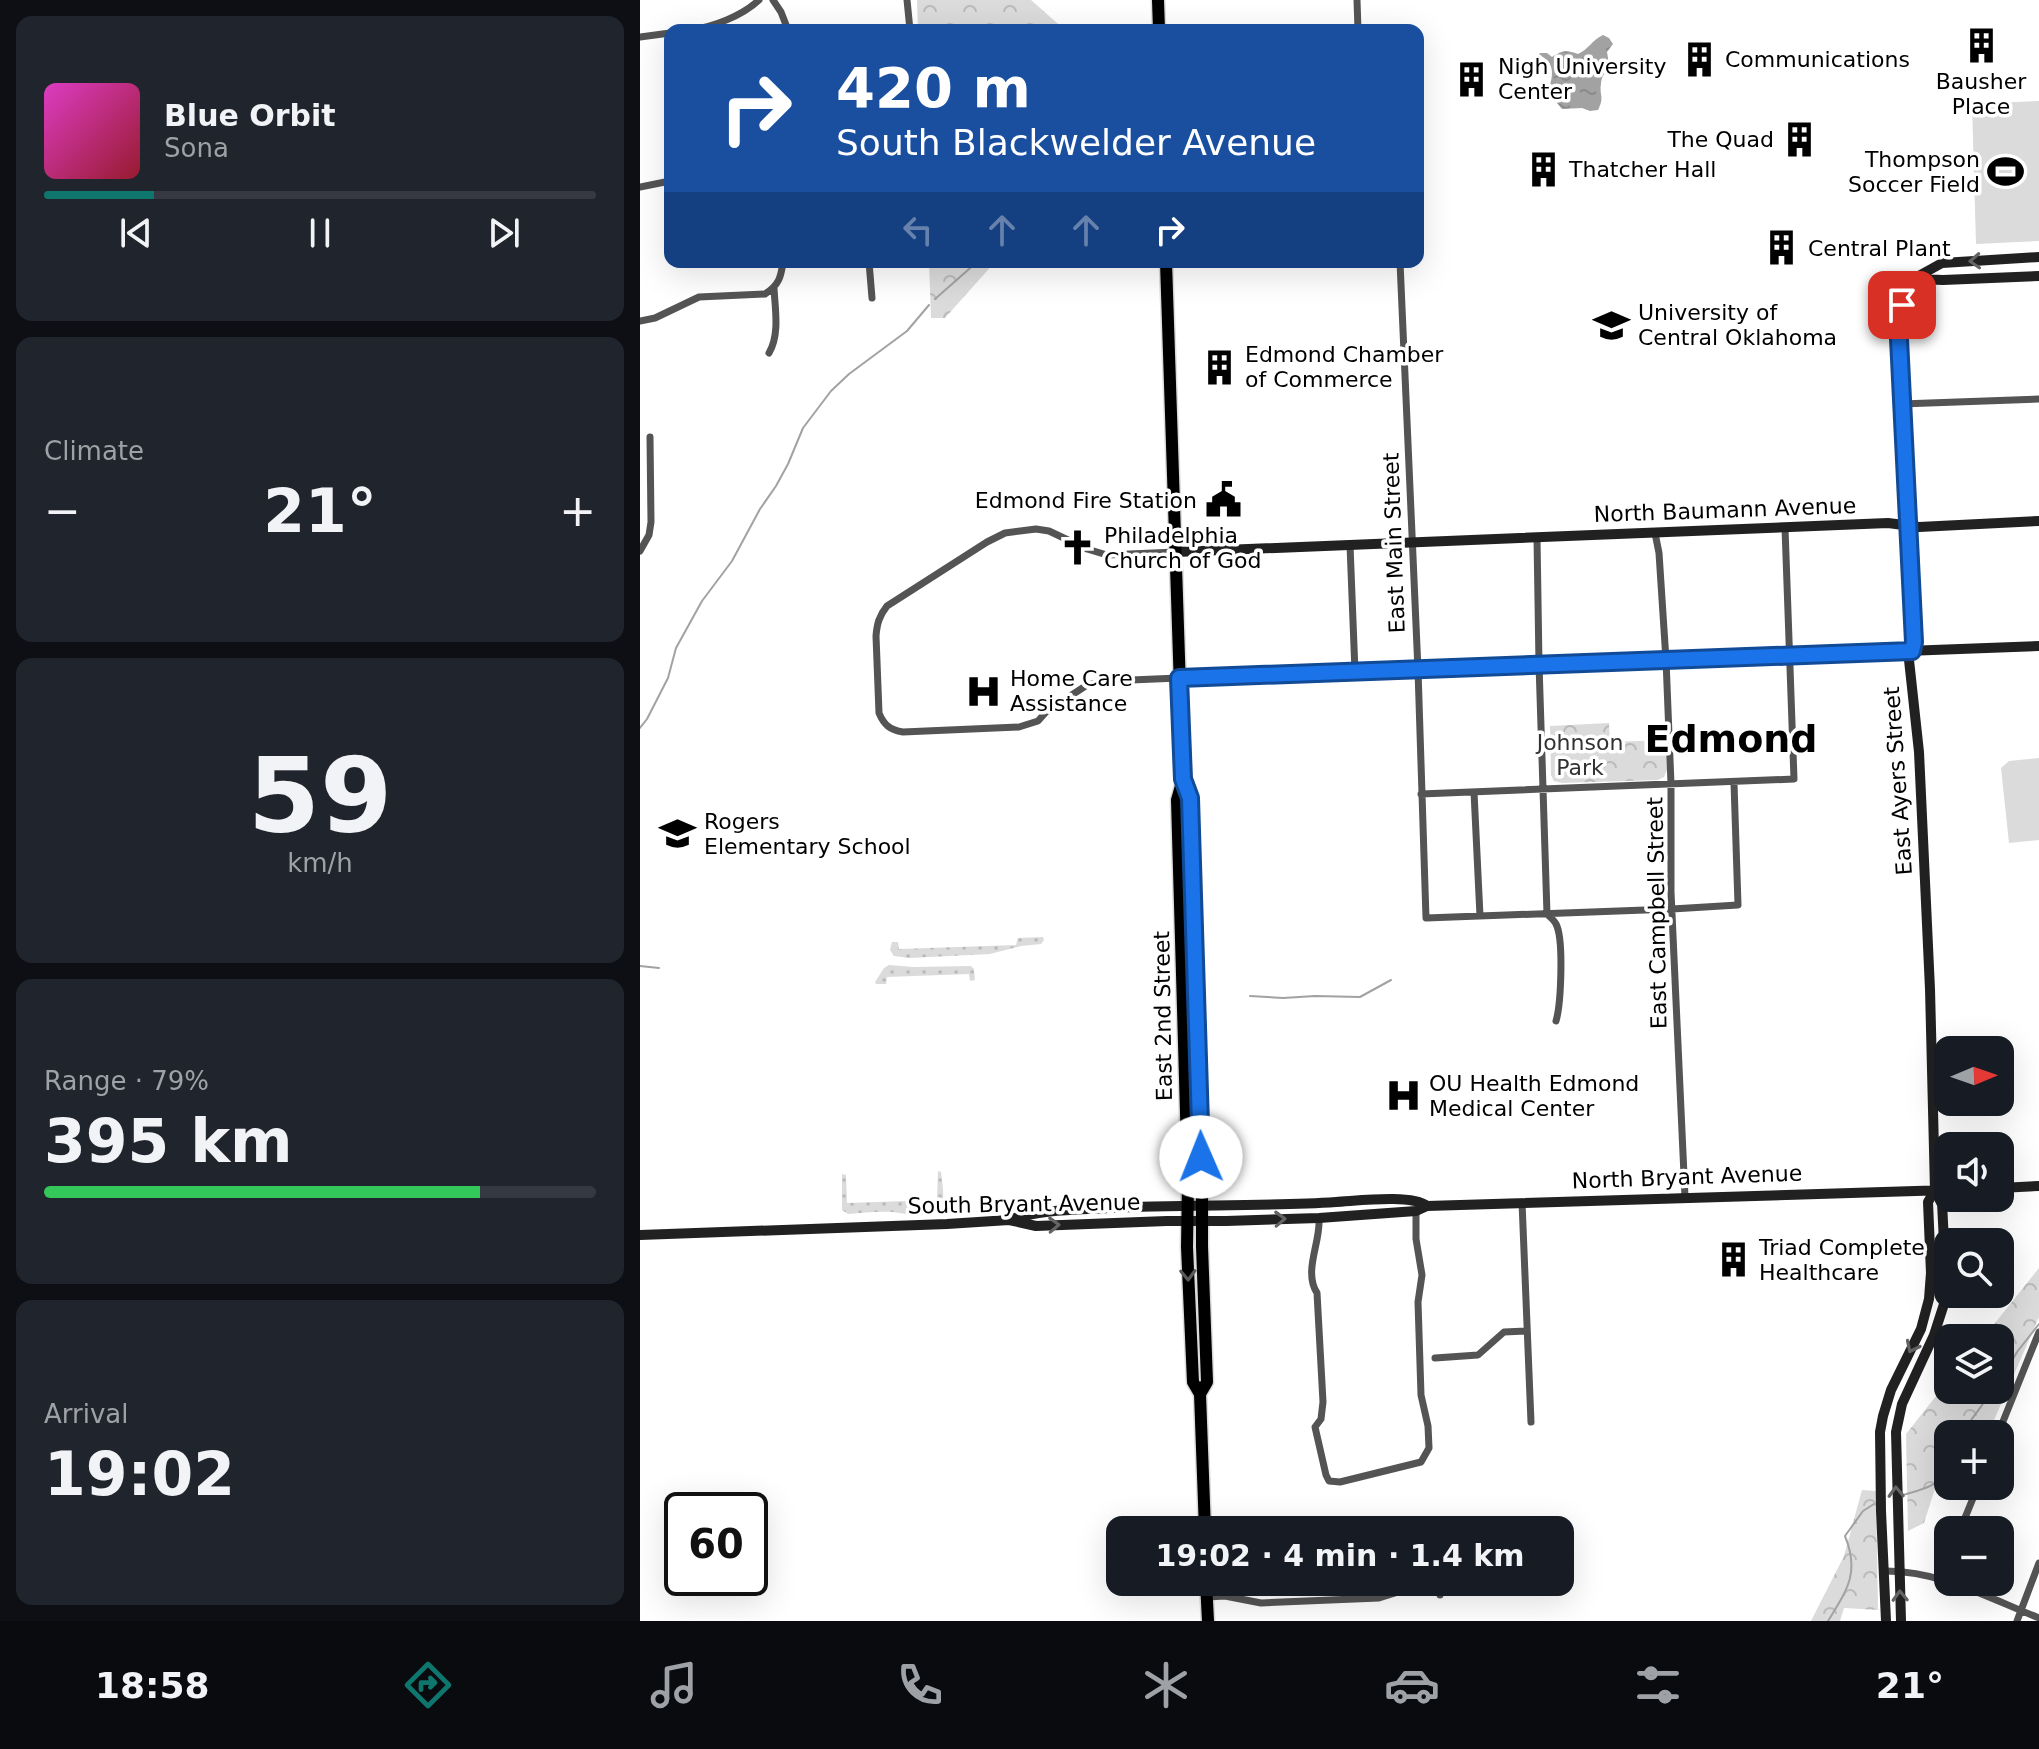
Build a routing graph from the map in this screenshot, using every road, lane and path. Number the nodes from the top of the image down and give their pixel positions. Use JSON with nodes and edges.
{"nodes":[{"id":1,"x":759,"y":0,"type":"edge"},
{"id":2,"x":773,"y":0,"type":"edge"},
{"id":3,"x":907,"y":0,"type":"edge"},
{"id":4,"x":1158,"y":0,"type":"edge"},
{"id":5,"x":1357,"y":0,"type":"edge"},
{"id":6,"x":712,"y":24,"type":"edge"},
{"id":7,"x":786,"y":24,"type":"edge"},
{"id":8,"x":909,"y":24,"type":"edge"},
{"id":9,"x":1159,"y":24,"type":"edge"},
{"id":10,"x":1358,"y":24,"type":"edge"},
{"id":11,"x":664,"y":34,"type":"edge"},
{"id":12,"x":640,"y":37,"type":"edge"},
{"id":13,"x":664,"y":182,"type":"edge"},
{"id":14,"x":640,"y":187,"type":"edge"},
{"id":15,"x":2039,"y":257,"type":"edge"},
{"id":16,"x":782,"y":268,"type":"edge"},
{"id":17,"x":870,"y":268,"type":"edge"},
{"id":18,"x":1166,"y":268,"type":"edge"},
{"id":19,"x":1400,"y":268,"type":"edge"},
{"id":20,"x":2039,"y":276,"type":"edge"},
{"id":21,"x":1915,"y":278,"type":"junction"},
{"id":22,"x":774,"y":288,"type":"junction"},
{"id":23,"x":872,"y":298,"type":"dead end"},
{"id":24,"x":640,"y":321,"type":"edge"},
{"id":25,"x":769,"y":353,"type":"dead end"},
{"id":26,"x":2039,"y":399,"type":"edge"},
{"id":27,"x":1901,"y":404,"type":"junction"},
{"id":28,"x":650,"y":437,"type":"dead end"},
{"id":29,"x":2039,"y":521,"type":"edge"},
{"id":30,"x":1909,"y":526,"type":"junction"},
{"id":31,"x":1785,"y":528,"type":"junction"},
{"id":32,"x":1655,"y":533,"type":"junction"},
{"id":33,"x":1537,"y":538,"type":"junction"},
{"id":34,"x":1412,"y":543,"type":"junction"},
{"id":35,"x":1350,"y":545,"type":"junction"},
{"id":36,"x":640,"y":551,"type":"edge"},
{"id":37,"x":1176,"y":552,"type":"junction"},
{"id":38,"x":2039,"y":646,"type":"edge"},
{"id":39,"x":1912,"y":651,"type":"junction"},
{"id":40,"x":1791,"y":656,"type":"junction"},
{"id":41,"x":1666,"y":660,"type":"junction"},
{"id":42,"x":1539,"y":664,"type":"junction"},
{"id":43,"x":1418,"y":670,"type":"junction"},
{"id":44,"x":1355,"y":672,"type":"junction"},
{"id":45,"x":1179,"y":678,"type":"junction"},
{"id":46,"x":1183,"y":779,"type":"junction"},
{"id":47,"x":1734,"y":783,"type":"junction"},
{"id":48,"x":1671,"y":784,"type":"junction"},
{"id":49,"x":1543,"y":790,"type":"junction"},
{"id":50,"x":1474,"y":792,"type":"junction"},
{"id":51,"x":1421,"y":794,"type":"junction"},
{"id":52,"x":1178,"y":836,"type":"junction"},
{"id":53,"x":1192,"y":878,"type":"junction"},
{"id":54,"x":1672,"y":909,"type":"junction"},
{"id":55,"x":1547,"y":914,"type":"junction"},
{"id":56,"x":1480,"y":916,"type":"junction"},
{"id":57,"x":1556,"y":1021,"type":"dead end"},
{"id":58,"x":1183,"y":1035,"type":"junction"},
{"id":59,"x":1198,"y":1054,"type":"junction"},
{"id":60,"x":1934,"y":1147,"type":"edge"},
{"id":61,"x":2039,"y":1186,"type":"edge"},
{"id":62,"x":2014,"y":1187,"type":"edge"},
{"id":63,"x":1934,"y":1190,"type":"edge"},
{"id":64,"x":1934,"y":1192,"type":"edge"},
{"id":65,"x":1685,"y":1197,"type":"junction"},
{"id":66,"x":1522,"y":1202,"type":"junction"},
{"id":67,"x":1187,"y":1206,"type":"junction"},
{"id":68,"x":1202,"y":1206,"type":"junction"},
{"id":69,"x":1422,"y":1208,"type":"junction"},
{"id":70,"x":1942,"y":1212,"type":"edge"},
{"id":71,"x":1319,"y":1218,"type":"junction"},
{"id":72,"x":1009,"y":1220,"type":"junction"},
{"id":73,"x":1187,"y":1221,"type":"junction"},
{"id":74,"x":1202,"y":1221,"type":"junction"},
{"id":75,"x":640,"y":1235,"type":"edge"},
{"id":76,"x":1527,"y":1331,"type":"junction"},
{"id":77,"x":2039,"y":1332,"type":"edge"},
{"id":78,"x":1435,"y":1358,"type":"dead end"},
{"id":79,"x":1200,"y":1394,"type":"junction"},
{"id":80,"x":2004,"y":1420,"type":"edge"},
{"id":81,"x":1531,"y":1422,"type":"dead end"},
{"id":82,"x":1204,"y":1516,"type":"edge"},
{"id":83,"x":2039,"y":1563,"type":"edge"},
{"id":84,"x":1899,"y":1570,"type":"junction"},
{"id":85,"x":1884,"y":1571,"type":"junction"},
{"id":86,"x":1934,"y":1577,"type":"edge"},
{"id":87,"x":1225,"y":1596,"type":"edge"},
{"id":88,"x":1225,"y":1596,"type":"edge"},
{"id":89,"x":1385,"y":1596,"type":"edge"},
{"id":90,"x":1987,"y":1596,"type":"edge"},
{"id":91,"x":1207,"y":1597,"type":"joint"},
{"id":92,"x":2021,"y":1611,"type":"junction"},
{"id":93,"x":2039,"y":1618,"type":"edge"},
{"id":94,"x":1208,"y":1621,"type":"edge"},
{"id":95,"x":1886,"y":1621,"type":"edge"},
{"id":96,"x":1901,"y":1621,"type":"edge"},
{"id":97,"x":2017,"y":1621,"type":"edge"}],
"edges":[{"from":1,"to":6,"type":"street"},
{"from":2,"to":7,"type":"street"},
{"from":3,"to":8,"type":"street"},
{"from":4,"to":9,"type":"main road"},
{"from":5,"to":10,"type":"street"},
{"from":11,"to":12,"type":"street"},
{"from":13,"to":14,"type":"street"},
{"from":15,"to":21,"type":"street","one_way":true},
{"from":16,"to":22,"type":"street"},
{"from":17,"to":23,"type":"street"},
{"from":18,"to":37,"type":"main road","name":"East 2nd Street"},
{"from":19,"to":34,"type":"street","name":"East Main Street"},
{"from":20,"to":21,"type":"street"},
{"from":21,"to":27,"type":"street","name":"East Ayers Street"},
{"from":22,"to":24,"type":"street"},
{"from":22,"to":25,"type":"street"},
{"from":26,"to":27,"type":"street"},
{"from":27,"to":30,"type":"street","name":"East Ayers Street"},
{"from":28,"to":36,"type":"street"},
{"from":29,"to":30,"type":"street","name":"North Baumann Avenue"},
{"from":30,"to":31,"type":"street","name":"North Baumann Avenue"},
{"from":30,"to":39,"type":"street","name":"East Ayers Street"},
{"from":31,"to":32,"type":"street","name":"North Baumann Avenue"},
{"from":31,"to":40,"type":"street"},
{"from":32,"to":33,"type":"street","name":"North Baumann Avenue"},
{"from":32,"to":41,"type":"street","name":"East Campbell Street"},
{"from":33,"to":34,"type":"street","name":"North Baumann Avenue"},
{"from":33,"to":42,"type":"street"},
{"from":34,"to":35,"type":"street","name":"North Baumann Avenue"},
{"from":34,"to":43,"type":"street","name":"East Main Street"},
{"from":35,"to":37,"type":"street","name":"North Baumann Avenue"},
{"from":35,"to":44,"type":"street"},
{"from":37,"to":45,"type":"main road","name":"East 2nd Street"},
{"from":37,"to":45,"type":"street"},
{"from":38,"to":39,"type":"street"},
{"from":39,"to":40,"type":"street"},
{"from":39,"to":60,"type":"street","name":"East Ayers Street"},
{"from":40,"to":41,"type":"street"},
{"from":40,"to":47,"type":"street"},
{"from":41,"to":42,"type":"street"},
{"from":41,"to":48,"type":"street","name":"East Campbell Street"},
{"from":42,"to":43,"type":"street"},
{"from":42,"to":49,"type":"street"},
{"from":43,"to":44,"type":"street"},
{"from":43,"to":51,"type":"street","name":"East Main Street"},
{"from":44,"to":45,"type":"street"},
{"from":45,"to":46,"type":"main road","name":"East 2nd Street"},
{"from":46,"to":52,"type":"main road","name":"East 2nd Street"},
{"from":46,"to":53,"type":"main road","name":"East 2nd Street"},
{"from":47,"to":48,"type":"street"},
{"from":47,"to":54,"type":"street"},
{"from":48,"to":49,"type":"street"},
{"from":48,"to":54,"type":"street","name":"East Campbell Street"},
{"from":49,"to":50,"type":"street"},
{"from":49,"to":55,"type":"street"},
{"from":50,"to":51,"type":"street"},
{"from":50,"to":56,"type":"street"},
{"from":51,"to":56,"type":"street","name":"East Main Street"},
{"from":52,"to":53,"type":"main road"},
{"from":52,"to":58,"type":"main road","name":"East 2nd Street"},
{"from":53,"to":59,"type":"main road","name":"East 2nd Street"},
{"from":54,"to":55,"type":"street"},
{"from":54,"to":65,"type":"street","name":"East Campbell Street"},
{"from":55,"to":56,"type":"street"},
{"from":55,"to":57,"type":"street"},
{"from":58,"to":59,"type":"main road"},
{"from":58,"to":67,"type":"main road","name":"East 2nd Street"},
{"from":59,"to":68,"type":"main road","name":"East 2nd Street"},
{"from":61,"to":62,"type":"street"},
{"from":63,"to":65,"type":"street","name":"North Bryant Avenue"},
{"from":64,"to":85,"type":"street","one_way":true},
{"from":65,"to":66,"type":"street","name":"North Bryant Avenue"},
{"from":66,"to":69,"type":"street","name":"North Bryant Avenue"},
{"from":66,"to":76,"type":"street"},
{"from":67,"to":68,"type":"street"},
{"from":67,"to":72,"type":"street"},
{"from":67,"to":73,"type":"main road","name":"East 2nd Street"},
{"from":68,"to":69,"type":"street"},
{"from":68,"to":74,"type":"main road","name":"East 2nd Street"},
{"from":69,"to":71,"type":"street","name":"South Bryant Avenue"},
{"from":69,"to":71,"type":"street"},
{"from":84,"to":70,"type":"street","one_way":true},
{"from":74,"to":71,"type":"street","name":"South Bryant Avenue","one_way":true},
{"from":72,"to":73,"type":"street","name":"South Bryant Avenue","one_way":true},
{"from":72,"to":75,"type":"street","name":"South Bryant Avenue"},
{"from":73,"to":74,"type":"street","name":"South Bryant Avenue"},
{"from":73,"to":79,"type":"main road","name":"East 2nd Street","one_way":true},
{"from":74,"to":79,"type":"main road","name":"East 2nd Street"},
{"from":76,"to":78,"type":"street"},
{"from":76,"to":81,"type":"street"},
{"from":77,"to":80,"type":"street"},
{"from":79,"to":82,"type":"main road","name":"East 2nd Street"},
{"from":83,"to":92,"type":"street"},
{"from":84,"to":85,"type":"street"},
{"from":84,"to":86,"type":"street"},
{"from":96,"to":84,"type":"street","one_way":true},
{"from":85,"to":95,"type":"street"},
{"from":87,"to":91,"type":"street"},
{"from":88,"to":89,"type":"street"},
{"from":90,"to":92,"type":"street"},
{"from":91,"to":94,"type":"main road"},
{"from":92,"to":93,"type":"street"},
{"from":92,"to":97,"type":"street"}]}
